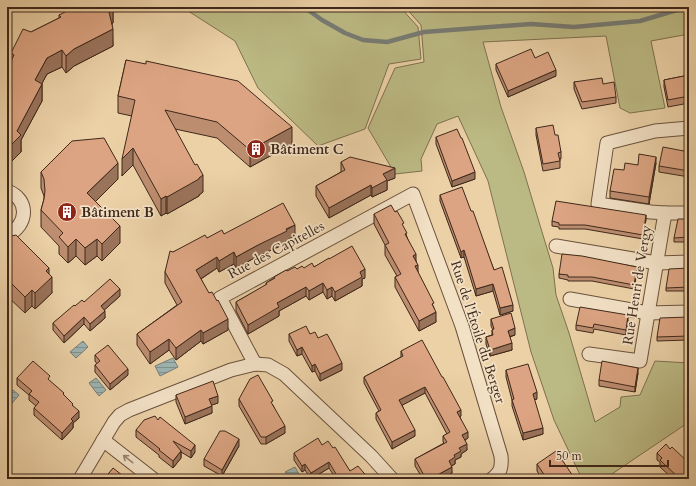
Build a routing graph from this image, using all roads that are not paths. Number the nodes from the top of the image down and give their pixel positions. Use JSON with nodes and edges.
{"nodes":[{"id":1,"x":689,"y":128,"type":"edge"},
{"id":2,"x":7,"y":191,"type":"edge"},
{"id":3,"x":413,"y":194,"type":"joint"},
{"id":4,"x":665,"y":213,"type":"junction"},
{"id":5,"x":689,"y":213,"type":"edge"},
{"id":6,"x":7,"y":235,"type":"edge"},
{"id":7,"x":556,"y":246,"type":"dead end"},
{"id":8,"x":689,"y":262,"type":"edge"},
{"id":9,"x":657,"y":263,"type":"junction"},
{"id":10,"x":570,"y":299,"type":"dead end"},
{"id":11,"x":689,"y":312,"type":"edge"},
{"id":12,"x":648,"y":313,"type":"junction"},
{"id":13,"x":589,"y":354,"type":"dead end"},
{"id":14,"x":255,"y":364,"type":"junction"},
{"id":15,"x":103,"y":440,"type":"junction"},
{"id":16,"x":80,"y":479,"type":"edge"},
{"id":17,"x":153,"y":479,"type":"edge"},
{"id":18,"x":392,"y":479,"type":"edge"},
{"id":19,"x":492,"y":479,"type":"edge"}],
"edges":[{"from":1,"to":4,"type":"street","name":"Rue Henri de Vergy"},
{"from":2,"to":6,"type":"street"},
{"from":3,"to":14,"type":"street","name":"Rue des Capitelles"},
{"from":3,"to":19,"type":"street","name":"Rue de l'Étoile du Berger"},
{"from":4,"to":5,"type":"street","name":"Rue Henri de Vergy"},
{"from":4,"to":9,"type":"street","name":"Rue Henri de Vergy"},
{"from":7,"to":9,"type":"street"},
{"from":8,"to":9,"type":"street"},
{"from":9,"to":12,"type":"street","name":"Rue Henri de Vergy"},
{"from":10,"to":12,"type":"street"},
{"from":11,"to":12,"type":"street"},
{"from":12,"to":13,"type":"street","name":"Rue Henri de Vergy"},
{"from":14,"to":15,"type":"street"},
{"from":14,"to":18,"type":"street"},
{"from":15,"to":16,"type":"street"},
{"from":17,"to":15,"type":"street","one_way":true}]}
